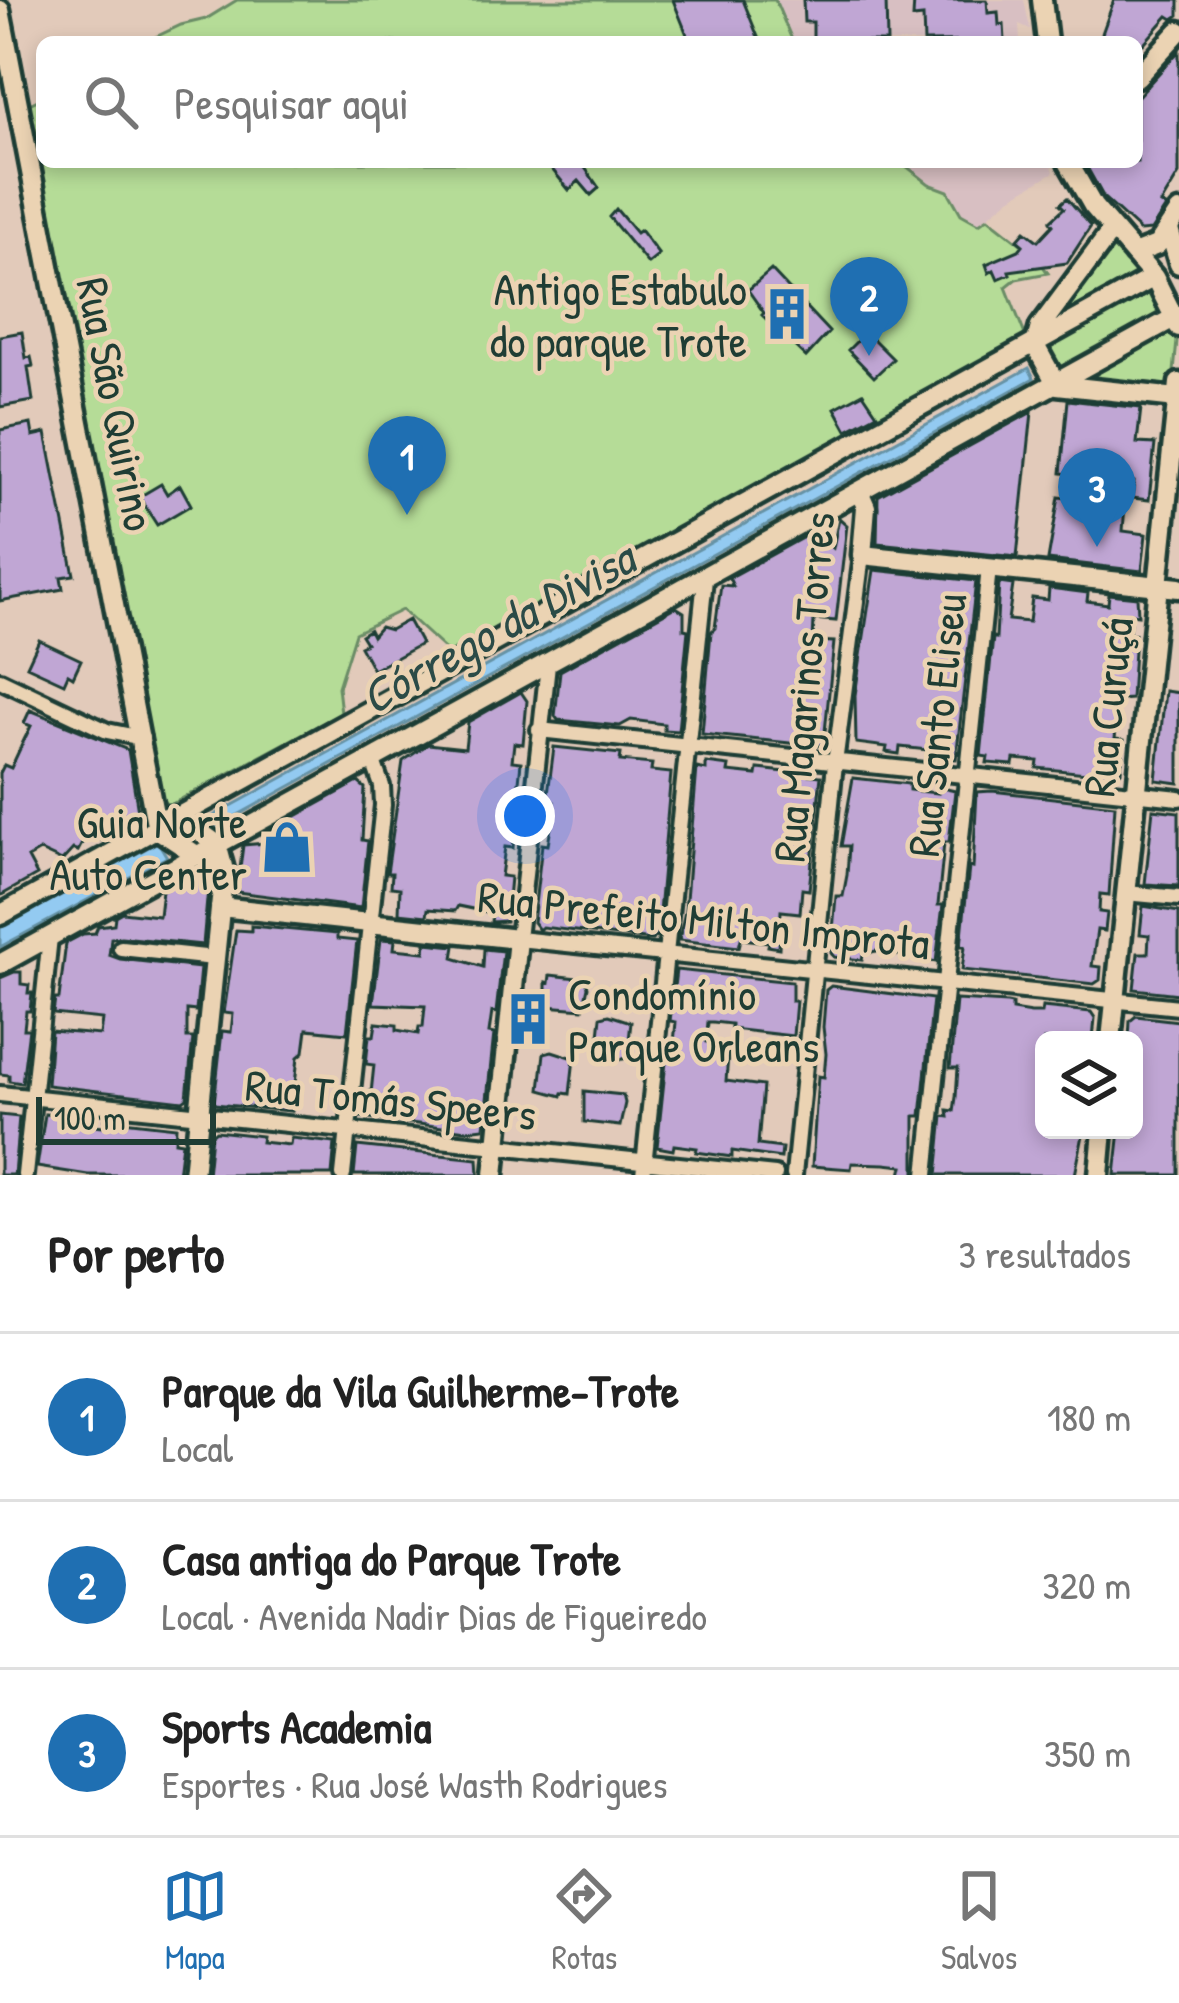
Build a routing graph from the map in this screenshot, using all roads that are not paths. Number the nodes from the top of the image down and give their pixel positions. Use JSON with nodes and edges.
{"nodes":[{"id":1,"x":1042,"y":0,"type":"edge"},
{"id":2,"x":0,"y":10,"type":"edge"},
{"id":3,"x":1179,"y":31,"type":"edge"},
{"id":4,"x":1046,"y":36,"type":"edge"},
{"id":5,"x":1143,"y":70,"type":"edge"},
{"id":6,"x":1072,"y":168,"type":"edge"},
{"id":7,"x":1174,"y":221,"type":"edge"},
{"id":8,"x":1112,"y":230,"type":"junction"},
{"id":9,"x":1134,"y":254,"type":"junction"},
{"id":10,"x":1179,"y":264,"type":"edge"},
{"id":11,"x":1154,"y":277,"type":"junction"},
{"id":12,"x":1178,"y":320,"type":"edge"},
{"id":13,"x":1035,"y":345,"type":"junction"},
{"id":14,"x":1058,"y":385,"type":"junction"},
{"id":15,"x":1178,"y":391,"type":"edge"},
{"id":16,"x":860,"y":493,"type":"junction"},
{"id":17,"x":862,"y":555,"type":"junction"},
{"id":18,"x":989,"y":568,"type":"junction"},
{"id":19,"x":705,"y":578,"type":"junction"},
{"id":20,"x":1158,"y":586,"type":"junction"},
{"id":21,"x":1179,"y":588,"type":"edge"},
{"id":22,"x":548,"y":664,"type":"junction"},
{"id":23,"x":0,"y":680,"type":"edge"},
{"id":24,"x":539,"y":730,"type":"junction"},
{"id":25,"x":142,"y":737,"type":"junction"},
{"id":26,"x":686,"y":747,"type":"junction"},
{"id":27,"x":373,"y":761,"type":"junction"},
{"id":28,"x":835,"y":763,"type":"junction"},
{"id":29,"x":967,"y":776,"type":"junction"},
{"id":30,"x":1137,"y":794,"type":"junction"},
{"id":31,"x":1179,"y":798,"type":"edge"},
{"id":32,"x":179,"y":817,"type":"junction"},
{"id":33,"x":156,"y":821,"type":"junction"},
{"id":34,"x":218,"y":852,"type":"junction"},
{"id":35,"x":198,"y":856,"type":"junction"},
{"id":36,"x":1126,"y":892,"type":"junction"},
{"id":37,"x":1179,"y":898,"type":"edge"},
{"id":38,"x":220,"y":908,"type":"junction"},
{"id":39,"x":0,"y":915,"type":"edge"},
{"id":40,"x":369,"y":923,"type":"junction"},
{"id":41,"x":50,"y":937,"type":"junction"},
{"id":42,"x":518,"y":939,"type":"junction"},
{"id":43,"x":121,"y":948,"type":"dead end"},
{"id":44,"x":667,"y":955,"type":"junction"},
{"id":45,"x":214,"y":958,"type":"junction"},
{"id":46,"x":0,"y":964,"type":"edge"},
{"id":47,"x":816,"y":969,"type":"junction"},
{"id":48,"x":945,"y":982,"type":"junction"},
{"id":49,"x":1115,"y":1000,"type":"junction"},
{"id":50,"x":1179,"y":1007,"type":"edge"},
{"id":51,"x":1112,"y":1031,"type":"edge"},
{"id":52,"x":0,"y":1094,"type":"edge"},
{"id":53,"x":32,"y":1097,"type":"junction"},
{"id":54,"x":199,"y":1115,"type":"junction"},
{"id":55,"x":348,"y":1130,"type":"junction"},
{"id":56,"x":1102,"y":1139,"type":"edge"},
{"id":57,"x":496,"y":1147,"type":"junction"},
{"id":58,"x":644,"y":1169,"type":"edge"},
{"id":59,"x":25,"y":1175,"type":"edge"},
{"id":60,"x":193,"y":1175,"type":"edge"},
{"id":61,"x":343,"y":1175,"type":"edge"},
{"id":62,"x":494,"y":1175,"type":"edge"},
{"id":63,"x":775,"y":1175,"type":"edge"},
{"id":64,"x":794,"y":1175,"type":"edge"},
{"id":65,"x":926,"y":1175,"type":"edge"},
{"id":66,"x":1099,"y":1175,"type":"edge"}],
"edges":[{"from":1,"to":4,"type":"main road"},
{"from":2,"to":25,"type":"main road","name":"Rua São Quirino"},
{"from":3,"to":5,"type":"main road"},
{"from":6,"to":8,"type":"main road"},
{"from":7,"to":9,"type":"main road"},
{"from":7,"to":10,"type":"main road"},
{"from":8,"to":9,"type":"main road"},
{"from":8,"to":13,"type":"main road"},
{"from":9,"to":11,"type":"main road"},
{"from":11,"to":12,"type":"main road"},
{"from":11,"to":13,"type":"main road"},
{"from":12,"to":14,"type":"main road"},
{"from":13,"to":14,"type":"main road"},
{"from":13,"to":32,"type":"main road"},
{"from":14,"to":15,"type":"main road"},
{"from":14,"to":16,"type":"main road"},
{"from":15,"to":20,"type":"main road","name":"Rua Curuçá"},
{"from":16,"to":17,"type":"main road","name":"Rua Magarinos Torres"},
{"from":16,"to":19,"type":"main road"},
{"from":17,"to":18,"type":"main road"},
{"from":17,"to":28,"type":"street","name":"Rua Magarinos Torres"},
{"from":18,"to":20,"type":"main road"},
{"from":18,"to":29,"type":"street","name":"Rua Santo Eliseu"},
{"from":19,"to":22,"type":"main road"},
{"from":19,"to":26,"type":"street"},
{"from":20,"to":21,"type":"main road"},
{"from":20,"to":30,"type":"main road","name":"Rua Curuçá"},
{"from":22,"to":24,"type":"street"},
{"from":22,"to":27,"type":"main road"},
{"from":23,"to":25,"type":"street"},
{"from":24,"to":26,"type":"street"},
{"from":24,"to":42,"type":"street"},
{"from":25,"to":33,"type":"main road","name":"Rua São Quirino"},
{"from":26,"to":28,"type":"street"},
{"from":26,"to":44,"type":"street"},
{"from":27,"to":34,"type":"main road"},
{"from":27,"to":40,"type":"street"},
{"from":28,"to":29,"type":"street"},
{"from":28,"to":47,"type":"street","name":"Rua Magarinos Torres"},
{"from":29,"to":30,"type":"street"},
{"from":29,"to":48,"type":"street","name":"Rua Santo Eliseu"},
{"from":30,"to":31,"type":"street"},
{"from":30,"to":36,"type":"main road","name":"Rua Curuçá"},
{"from":32,"to":33,"type":"main road"},
{"from":32,"to":34,"type":"main road"},
{"from":33,"to":35,"type":"main road"},
{"from":33,"to":39,"type":"main road"},
{"from":34,"to":35,"type":"main road"},
{"from":34,"to":38,"type":"main road"},
{"from":35,"to":41,"type":"main road"},
{"from":36,"to":37,"type":"street"},
{"from":36,"to":49,"type":"main road","name":"Rua Curuçá"},
{"from":38,"to":40,"type":"main road","name":"Rua Prefeito Milton Improta"},
{"from":38,"to":45,"type":"main road"},
{"from":40,"to":42,"type":"main road","name":"Rua Prefeito Milton Improta"},
{"from":40,"to":55,"type":"street"},
{"from":41,"to":46,"type":"main road"},
{"from":41,"to":53,"type":"street"},
{"from":42,"to":44,"type":"street","name":"Rua Prefeito Milton Improta"},
{"from":42,"to":57,"type":"main road"},
{"from":43,"to":45,"type":"street"},
{"from":44,"to":47,"type":"street","name":"Rua Prefeito Milton Improta"},
{"from":44,"to":58,"type":"street"},
{"from":45,"to":54,"type":"main road"},
{"from":47,"to":48,"type":"street","name":"Rua Prefeito Milton Improta"},
{"from":47,"to":64,"type":"street","name":"Rua Magarinos Torres"},
{"from":48,"to":49,"type":"street","name":"Rua Prefeito Milton Improta"},
{"from":48,"to":65,"type":"street","name":"Rua Santo Eliseu"},
{"from":49,"to":50,"type":"street","name":"Rua Prefeito Milton Improta"},
{"from":49,"to":51,"type":"main road","name":"Rua Curuçá"},
{"from":52,"to":53,"type":"street","name":"Rua Tomás Speers"},
{"from":53,"to":54,"type":"street","name":"Rua Tomás Speers"},
{"from":53,"to":59,"type":"street"},
{"from":54,"to":55,"type":"street","name":"Rua Tomás Speers"},
{"from":54,"to":60,"type":"main road"},
{"from":55,"to":57,"type":"street","name":"Rua Tomás Speers"},
{"from":55,"to":61,"type":"street"},
{"from":56,"to":66,"type":"main road"},
{"from":57,"to":58,"type":"street","name":"Rua Tomás Speers"},
{"from":57,"to":62,"type":"main road"},
{"from":58,"to":63,"type":"street","name":"Rua Tomás Speers"}]}
